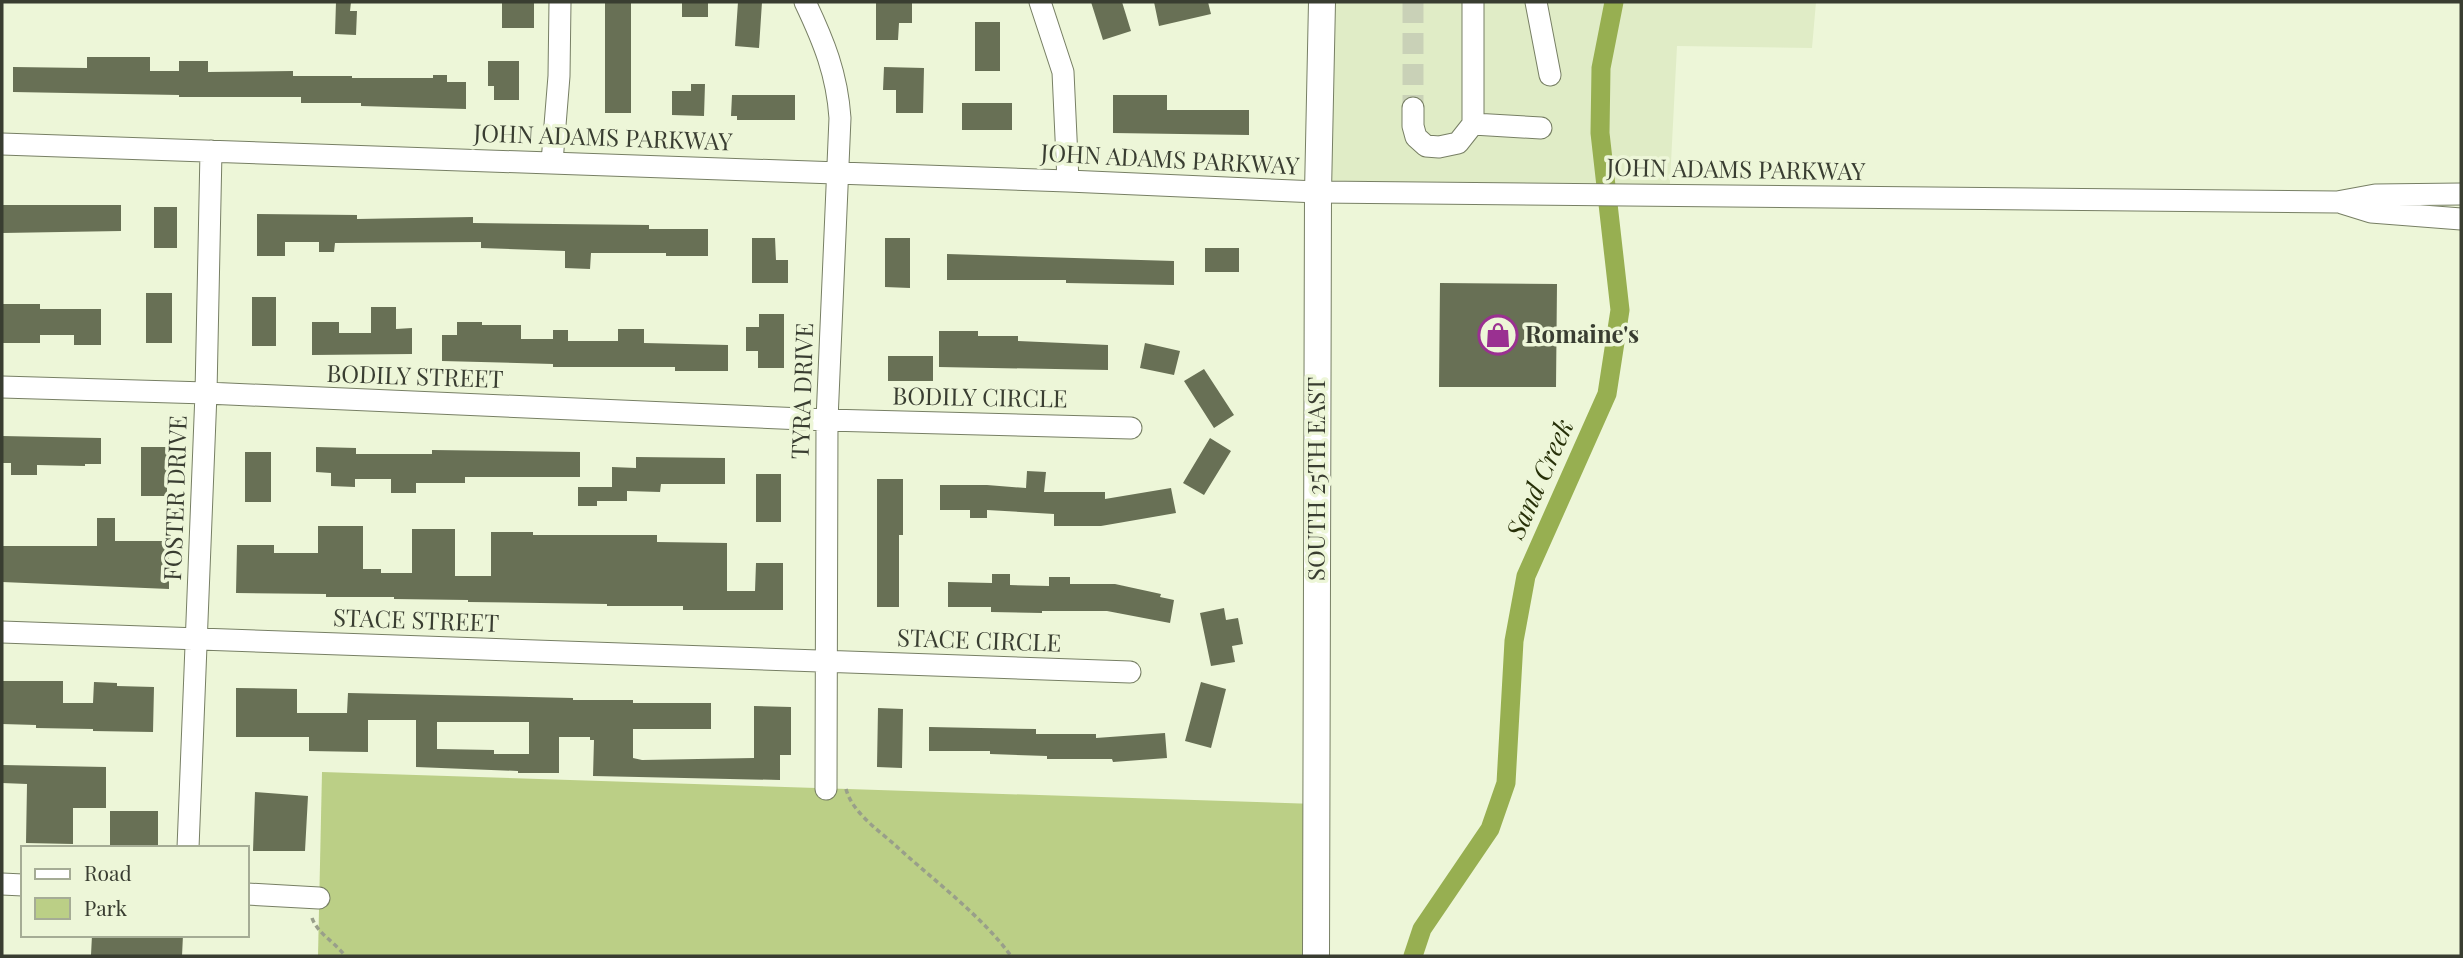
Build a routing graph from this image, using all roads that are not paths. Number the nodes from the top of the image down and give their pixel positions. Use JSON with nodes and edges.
{"nodes":[{"id":1,"x":560,"y":2,"type":"edge"},
{"id":2,"x":805,"y":2,"type":"edge"},
{"id":3,"x":1040,"y":2,"type":"edge"},
{"id":4,"x":1322,"y":2,"type":"edge"},
{"id":5,"x":1473,"y":2,"type":"edge"},
{"id":6,"x":1536,"y":2,"type":"edge"},
{"id":7,"x":1550,"y":75,"type":"dead end"},
{"id":8,"x":1413,"y":108,"type":"tunnel mouth"},
{"id":9,"x":1472,"y":124,"type":"junction"},
{"id":10,"x":1541,"y":128,"type":"dead end"},
{"id":11,"x":2,"y":144,"type":"edge"},
{"id":12,"x":211,"y":151,"type":"junction"},
{"id":13,"x":552,"y":162,"type":"junction"},
{"id":14,"x":837,"y":173,"type":"junction"},
{"id":15,"x":1068,"y":181,"type":"junction"},
{"id":16,"x":1318,"y":192,"type":"junction"},
{"id":17,"x":2461,"y":194,"type":"edge"},
{"id":18,"x":2337,"y":202,"type":"junction"},
{"id":19,"x":2461,"y":219,"type":"edge"},
{"id":20,"x":2,"y":387,"type":"edge"},
{"id":21,"x":206,"y":393,"type":"junction"},
{"id":22,"x":827,"y":421,"type":"junction"},
{"id":23,"x":1131,"y":428,"type":"dead end"},
{"id":24,"x":2,"y":632,"type":"edge"},
{"id":25,"x":197,"y":639,"type":"junction"},
{"id":26,"x":828,"y":662,"type":"junction"},
{"id":27,"x":1130,"y":672,"type":"dead end"},
{"id":28,"x":836,"y":788,"type":"road end"},
{"id":29,"x":188,"y":846,"type":"edge"},
{"id":30,"x":2,"y":884,"type":"edge"},
{"id":31,"x":21,"y":885,"type":"edge"},
{"id":32,"x":248,"y":894,"type":"edge"},
{"id":33,"x":315,"y":908,"type":"road end"},
{"id":34,"x":1316,"y":956,"type":"edge"}],
"edges":[{"from":1,"to":13,"type":"street"},
{"from":2,"to":14,"type":"street","name":"TYRA DRIVE"},
{"from":3,"to":15,"type":"street"},
{"from":4,"to":16,"type":"main road","name":"SOUTH 25TH EAST"},
{"from":5,"to":9,"type":"street"},
{"from":6,"to":7,"type":"street"},
{"from":8,"to":9,"type":"street"},
{"from":9,"to":10,"type":"street"},
{"from":11,"to":12,"type":"street","name":"JOHN ADAMS PARKWAY"},
{"from":12,"to":13,"type":"street","name":"JOHN ADAMS PARKWAY"},
{"from":12,"to":21,"type":"street","name":"FOSTER DRIVE"},
{"from":13,"to":14,"type":"street","name":"JOHN ADAMS PARKWAY"},
{"from":14,"to":15,"type":"street","name":"JOHN ADAMS PARKWAY"},
{"from":14,"to":22,"type":"street","name":"TYRA DRIVE"},
{"from":15,"to":16,"type":"street","name":"JOHN ADAMS PARKWAY"},
{"from":16,"to":18,"type":"street","name":"JOHN ADAMS PARKWAY"},
{"from":16,"to":34,"type":"main road","name":"SOUTH 25TH EAST"},
{"from":17,"to":18,"type":"street","name":"JOHN ADAMS PARKWAY"},
{"from":18,"to":19,"type":"street","name":"JOHN ADAMS PARKWAY"},
{"from":20,"to":21,"type":"street","name":"BODILY STREET"},
{"from":21,"to":22,"type":"street","name":"BODILY STREET"},
{"from":21,"to":25,"type":"street","name":"FOSTER DRIVE"},
{"from":22,"to":23,"type":"street","name":"BODILY CIRCLE"},
{"from":22,"to":26,"type":"street","name":"TYRA DRIVE"},
{"from":24,"to":25,"type":"street","name":"STACE STREET"},
{"from":25,"to":26,"type":"street","name":"STACE STREET"},
{"from":25,"to":29,"type":"street","name":"FOSTER DRIVE"},
{"from":26,"to":27,"type":"street","name":"STACE CIRCLE"},
{"from":26,"to":28,"type":"street","name":"TYRA DRIVE"},
{"from":30,"to":31,"type":"street"},
{"from":32,"to":33,"type":"street"}]}
